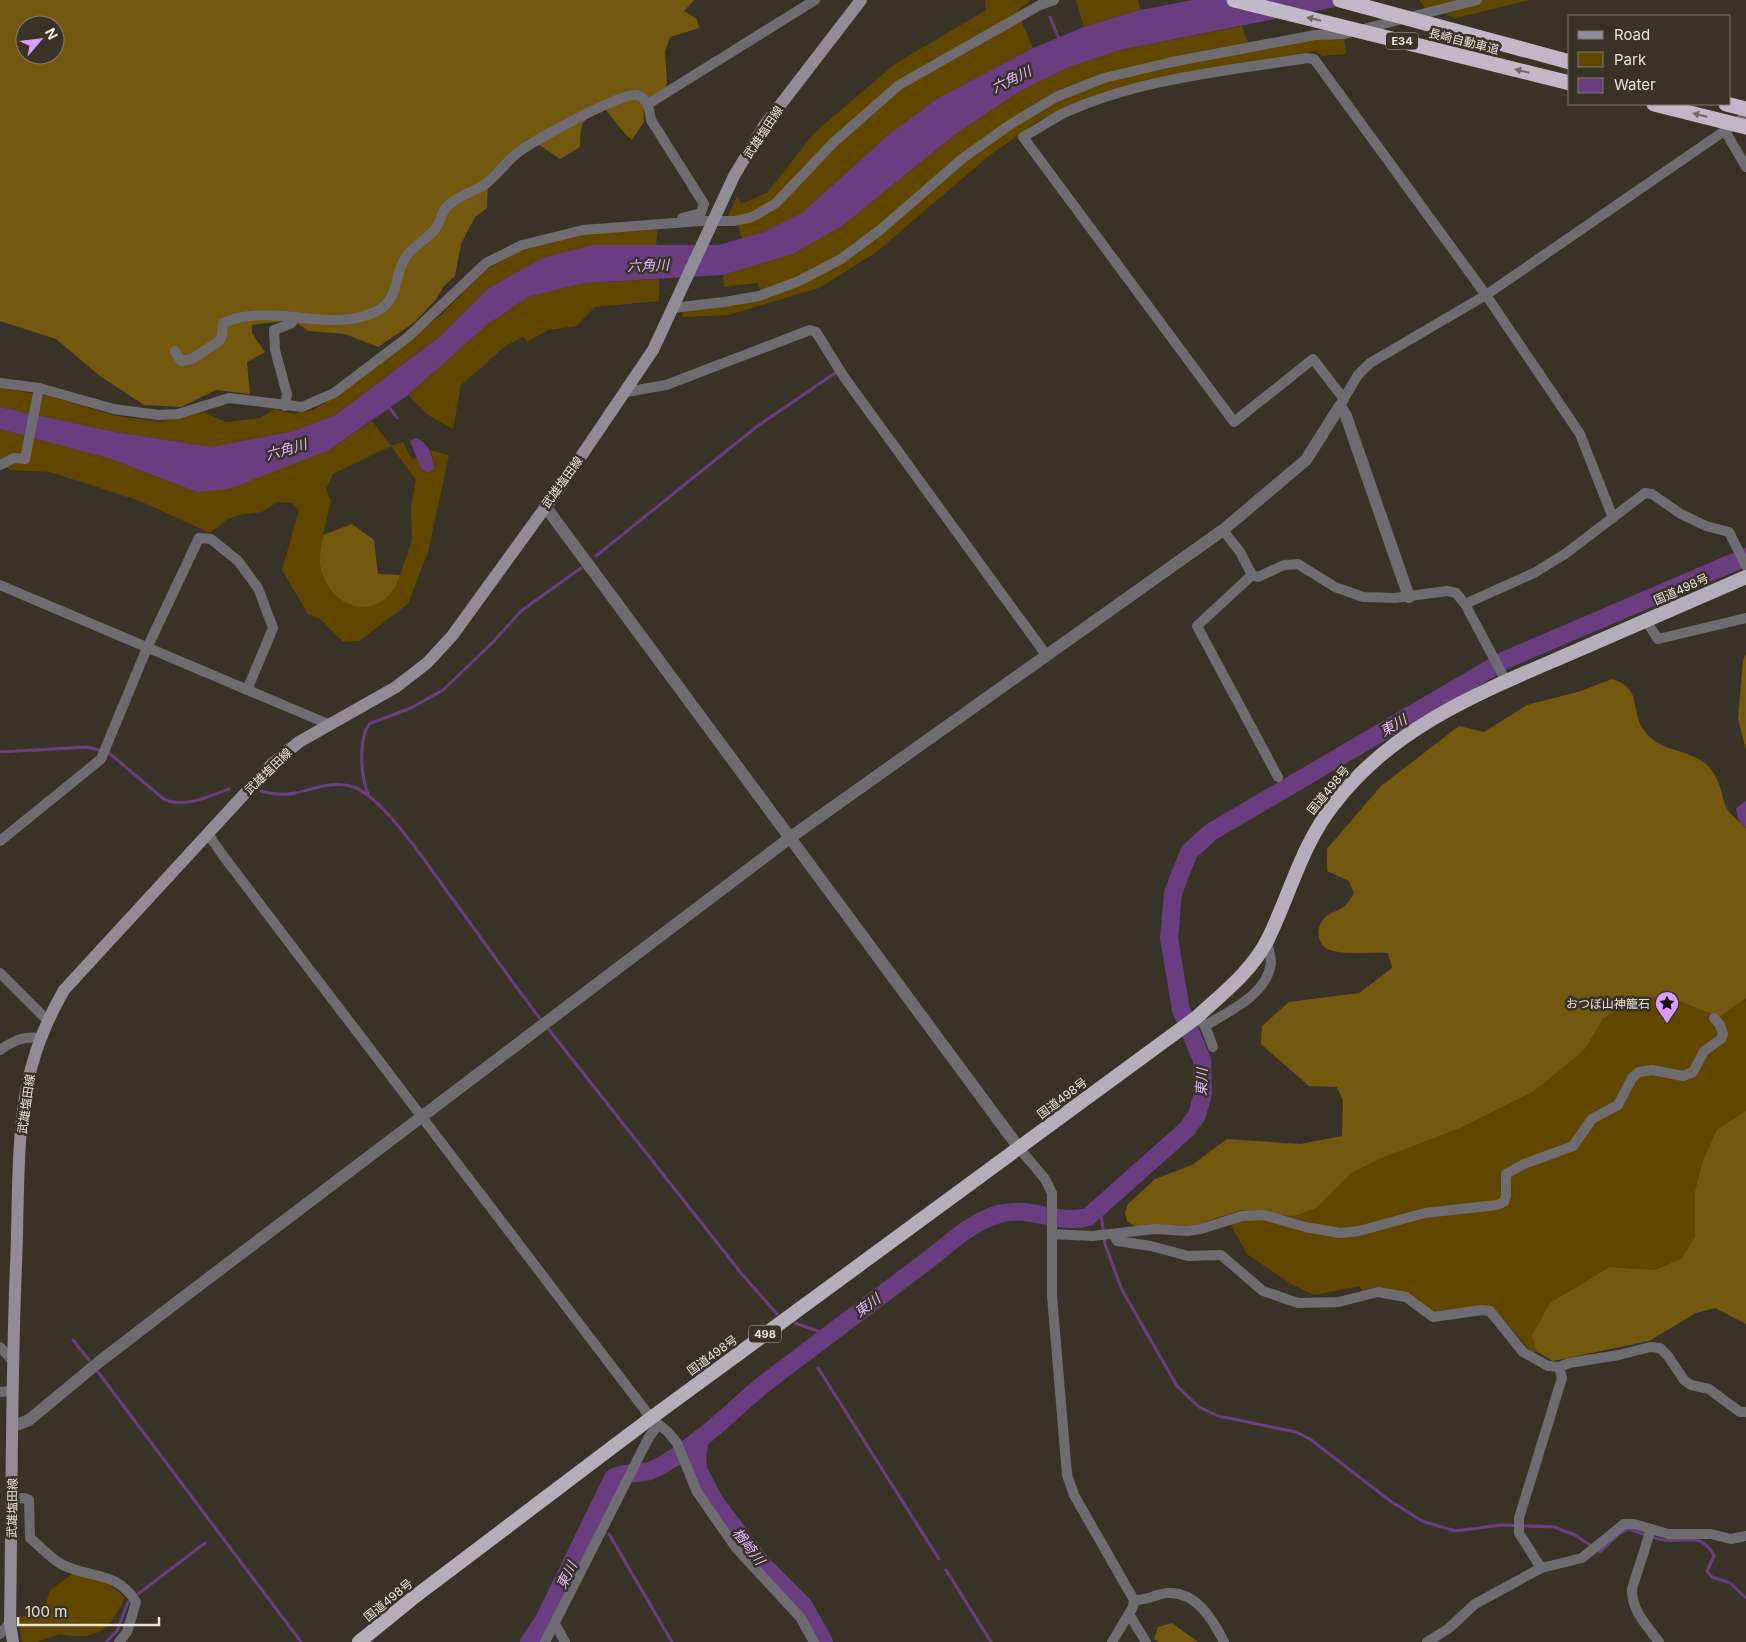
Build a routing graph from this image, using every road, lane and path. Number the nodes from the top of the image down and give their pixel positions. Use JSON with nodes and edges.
{"nodes":[{"id":1,"x":815,"y":0,"type":"edge"},
{"id":2,"x":861,"y":0,"type":"edge"},
{"id":3,"x":1054,"y":0,"type":"edge"},
{"id":4,"x":1234,"y":0,"type":"edge"},
{"id":5,"x":1340,"y":0,"type":"edge"},
{"id":6,"x":1477,"y":0,"type":"edge"},
{"id":7,"x":1568,"y":61,"type":"edge"},
{"id":8,"x":1568,"y":83,"type":"edge"},
{"id":9,"x":648,"y":104,"type":"junction"},
{"id":10,"x":1658,"y":105,"type":"edge"},
{"id":11,"x":1730,"y":105,"type":"edge"},
{"id":12,"x":1746,"y":109,"type":"edge"},
{"id":13,"x":1746,"y":116,"type":"edge"},
{"id":14,"x":1746,"y":127,"type":"edge"},
{"id":15,"x":1725,"y":131,"type":"junction"},
{"id":16,"x":1746,"y":167,"type":"edge"},
{"id":17,"x":673,"y":223,"type":"junction"},
{"id":18,"x":711,"y":225,"type":"junction"},
{"id":19,"x":1486,"y":295,"type":"junction"},
{"id":20,"x":674,"y":306,"type":"junction"},
{"id":21,"x":297,"y":317,"type":"junction"},
{"id":22,"x":175,"y":351,"type":"dead end"},
{"id":23,"x":0,"y":383,"type":"edge"},
{"id":24,"x":38,"y":390,"type":"junction"},
{"id":25,"x":626,"y":392,"type":"junction"},
{"id":26,"x":1342,"y":402,"type":"junction"},
{"id":27,"x":285,"y":406,"type":"junction"},
{"id":28,"x":0,"y":465,"type":"edge"},
{"id":29,"x":544,"y":506,"type":"junction"},
{"id":30,"x":1613,"y":518,"type":"junction"},
{"id":31,"x":1222,"y":530,"type":"junction"},
{"id":32,"x":1746,"y":566,"type":"edge"},
{"id":33,"x":1252,"y":575,"type":"junction"},
{"id":34,"x":1746,"y":577,"type":"edge"},
{"id":35,"x":0,"y":585,"type":"edge"},
{"id":36,"x":1409,"y":596,"type":"junction"},
{"id":37,"x":1465,"y":604,"type":"junction"},
{"id":38,"x":1746,"y":618,"type":"edge"},
{"id":39,"x":1646,"y":621,"type":"junction"},
{"id":40,"x":147,"y":648,"type":"junction"},
{"id":41,"x":1047,"y":656,"type":"junction"},
{"id":42,"x":1503,"y":678,"type":"junction"},
{"id":43,"x":247,"y":690,"type":"junction"},
{"id":44,"x":328,"y":724,"type":"junction"},
{"id":45,"x":1278,"y":776,"type":"dead end"},
{"id":46,"x":208,"y":834,"type":"junction"},
{"id":47,"x":791,"y":838,"type":"junction"},
{"id":48,"x":0,"y":841,"type":"edge"},
{"id":49,"x":1267,"y":940,"type":"junction"},
{"id":50,"x":0,"y":973,"type":"edge"},
{"id":51,"x":1714,"y":1018,"type":"dead end"},
{"id":52,"x":47,"y":1020,"type":"junction"},
{"id":53,"x":1201,"y":1021,"type":"junction"},
{"id":54,"x":40,"y":1038,"type":"junction"},
{"id":55,"x":1213,"y":1047,"type":"dead end"},
{"id":56,"x":0,"y":1050,"type":"edge"},
{"id":57,"x":422,"y":1116,"type":"junction"},
{"id":58,"x":1019,"y":1148,"type":"junction"},
{"id":59,"x":1052,"y":1231,"type":"junction"},
{"id":60,"x":1114,"y":1234,"type":"junction"},
{"id":61,"x":0,"y":1347,"type":"edge"},
{"id":62,"x":12,"y":1360,"type":"junction"},
{"id":63,"x":1559,"y":1367,"type":"junction"},
{"id":64,"x":6,"y":1392,"type":"edge"},
{"id":65,"x":1746,"y":1412,"type":"edge"},
{"id":66,"x":654,"y":1421,"type":"junction"},
{"id":67,"x":12,"y":1427,"type":"junction"},
{"id":68,"x":12,"y":1499,"type":"junction"},
{"id":69,"x":1651,"y":1529,"type":"junction"},
{"id":70,"x":1746,"y":1536,"type":"edge"},
{"id":71,"x":1541,"y":1568,"type":"junction"},
{"id":72,"x":1134,"y":1600,"type":"junction"},
{"id":73,"x":1129,"y":1614,"type":"junction"},
{"id":74,"x":10,"y":1623,"type":"junction"},
{"id":75,"x":555,"y":1624,"type":"junction"},
{"id":76,"x":0,"y":1634,"type":"edge"},
{"id":77,"x":13,"y":1642,"type":"edge"},
{"id":78,"x":119,"y":1642,"type":"edge"},
{"id":79,"x":359,"y":1642,"type":"edge"},
{"id":80,"x":545,"y":1642,"type":"edge"},
{"id":81,"x":565,"y":1642,"type":"edge"},
{"id":82,"x":814,"y":1642,"type":"edge"},
{"id":83,"x":1112,"y":1642,"type":"edge"},
{"id":84,"x":1146,"y":1642,"type":"edge"},
{"id":85,"x":1224,"y":1642,"type":"edge"},
{"id":86,"x":1427,"y":1642,"type":"edge"},
{"id":87,"x":1659,"y":1642,"type":"edge"}],
"edges":[{"from":1,"to":9,"type":"street"},
{"from":2,"to":18,"type":"main road","name":"武雄塩田線"},
{"from":3,"to":18,"type":"street"},
{"from":8,"to":4,"type":"highway","name":"長崎自動車道","number":"E34","one_way":true},
{"from":5,"to":7,"type":"highway","name":"長崎自動車道","number":"E34"},
{"from":6,"to":20,"type":"street"},
{"from":9,"to":17,"type":"street"},
{"from":9,"to":21,"type":"street"},
{"from":14,"to":10,"type":"highway","one_way":true},
{"from":11,"to":12,"type":"highway"},
{"from":13,"to":15,"type":"street"},
{"from":15,"to":16,"type":"street"},
{"from":15,"to":19,"type":"street"},
{"from":17,"to":18,"type":"street"},
{"from":17,"to":27,"type":"street"},
{"from":18,"to":20,"type":"main road","name":"武雄塩田線"},
{"from":19,"to":26,"type":"street"},
{"from":19,"to":26,"type":"street"},
{"from":19,"to":30,"type":"street"},
{"from":20,"to":25,"type":"main road","name":"武雄塩田線"},
{"from":21,"to":22,"type":"street"},
{"from":21,"to":27,"type":"street"},
{"from":23,"to":24,"type":"street"},
{"from":24,"to":27,"type":"street"},
{"from":24,"to":28,"type":"street"},
{"from":25,"to":29,"type":"main road","name":"武雄塩田線"},
{"from":25,"to":41,"type":"street"},
{"from":26,"to":31,"type":"street"},
{"from":26,"to":36,"type":"street"},
{"from":29,"to":44,"type":"main road","name":"武雄塩田線"},
{"from":29,"to":47,"type":"street"},
{"from":30,"to":32,"type":"street"},
{"from":30,"to":37,"type":"street"},
{"from":31,"to":33,"type":"street"},
{"from":31,"to":41,"type":"street"},
{"from":33,"to":36,"type":"street"},
{"from":33,"to":45,"type":"street"},
{"from":34,"to":39,"type":"highway","name":"国道498号","number":"498"},
{"from":35,"to":40,"type":"street"},
{"from":36,"to":37,"type":"street"},
{"from":37,"to":42,"type":"street"},
{"from":38,"to":39,"type":"street"},
{"from":39,"to":42,"type":"highway","name":"国道498号","number":"498"},
{"from":40,"to":43,"type":"street"},
{"from":40,"to":43,"type":"street"},
{"from":40,"to":48,"type":"street"},
{"from":41,"to":47,"type":"street"},
{"from":42,"to":49,"type":"highway","name":"国道498号","number":"498"},
{"from":43,"to":44,"type":"street"},
{"from":44,"to":46,"type":"main road","name":"武雄塩田線"},
{"from":46,"to":52,"type":"main road","name":"武雄塩田線"},
{"from":46,"to":57,"type":"street"},
{"from":47,"to":57,"type":"street"},
{"from":47,"to":58,"type":"street"},
{"from":49,"to":53,"type":"highway","name":"国道498号","number":"498"},
{"from":49,"to":53,"type":"street"},
{"from":50,"to":52,"type":"street"},
{"from":51,"to":60,"type":"street"},
{"from":52,"to":54,"type":"main road","name":"武雄塩田線"},
{"from":53,"to":55,"type":"street"},
{"from":53,"to":58,"type":"highway","name":"国道498号","number":"498"},
{"from":54,"to":56,"type":"street"},
{"from":54,"to":62,"type":"main road","name":"武雄塩田線"},
{"from":57,"to":66,"type":"street"},
{"from":57,"to":67,"type":"street"},
{"from":58,"to":59,"type":"street"},
{"from":58,"to":66,"type":"highway","name":"国道498号","number":"498"},
{"from":59,"to":60,"type":"street"},
{"from":59,"to":72,"type":"street"},
{"from":60,"to":63,"type":"street"},
{"from":61,"to":62,"type":"street"},
{"from":62,"to":64,"type":"main road","name":"武雄塩田線"},
{"from":63,"to":65,"type":"street"},
{"from":63,"to":71,"type":"street"},
{"from":64,"to":67,"type":"main road","name":"武雄塩田線"},
{"from":66,"to":75,"type":"street"},
{"from":66,"to":79,"type":"highway","name":"国道498号","number":"498"},
{"from":66,"to":82,"type":"street"},
{"from":67,"to":68,"type":"main road","name":"武雄塩田線"},
{"from":68,"to":74,"type":"main road","name":"武雄塩田線"},
{"from":68,"to":78,"type":"street"},
{"from":69,"to":70,"type":"street"},
{"from":69,"to":71,"type":"street"},
{"from":69,"to":87,"type":"street"},
{"from":71,"to":86,"type":"street"},
{"from":72,"to":73,"type":"street"},
{"from":72,"to":85,"type":"street"},
{"from":73,"to":83,"type":"street"},
{"from":73,"to":84,"type":"street"},
{"from":74,"to":76,"type":"street"},
{"from":74,"to":77,"type":"main road","name":"武雄塩田線"},
{"from":75,"to":80,"type":"street"},
{"from":75,"to":81,"type":"street"}]}
